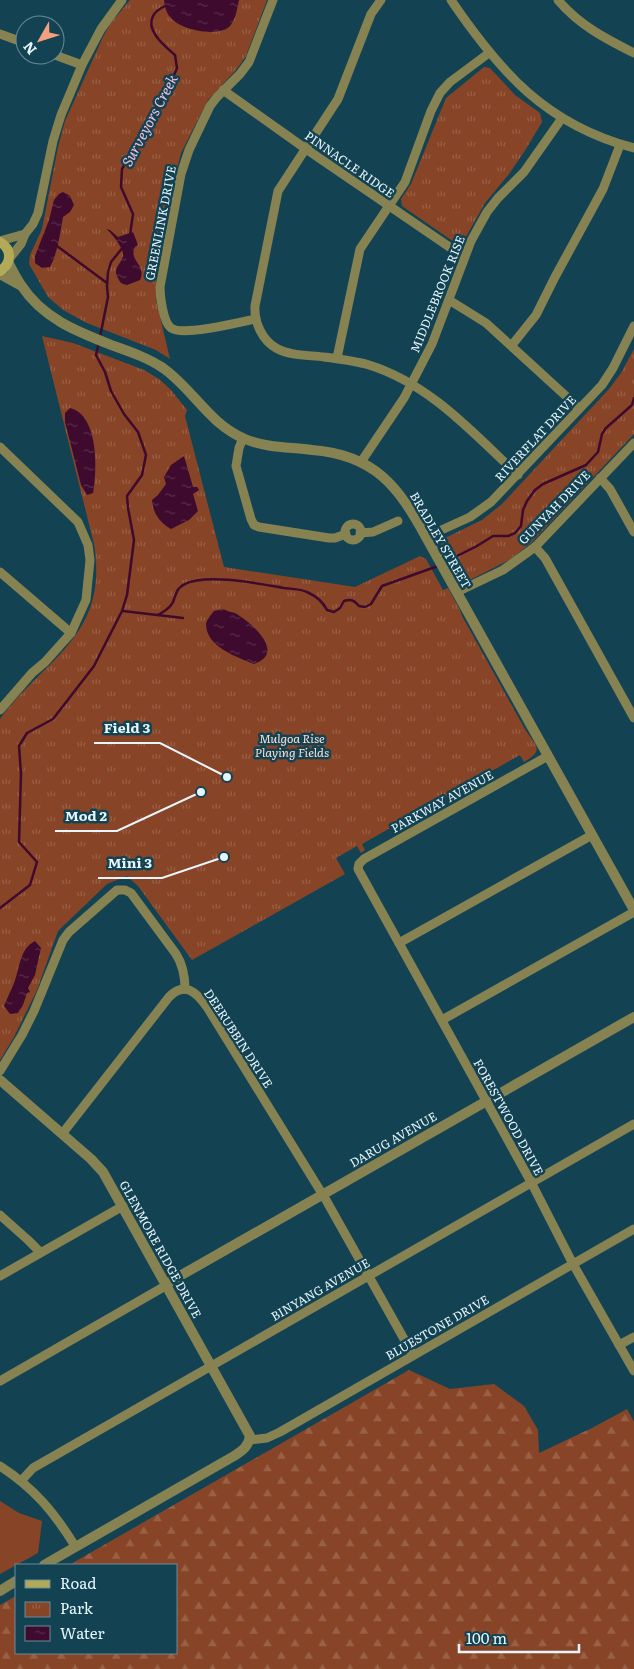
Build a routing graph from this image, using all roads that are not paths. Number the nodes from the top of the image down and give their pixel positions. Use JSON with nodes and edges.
{"nodes":[{"id":1,"x":122,"y":0,"type":"edge"},
{"id":2,"x":273,"y":0,"type":"edge"},
{"id":3,"x":381,"y":0,"type":"edge"},
{"id":4,"x":451,"y":0,"type":"edge"},
{"id":5,"x":558,"y":0,"type":"edge"},
{"id":6,"x":0,"y":34,"type":"edge"},
{"id":7,"x":15,"y":39,"type":"edge"},
{"id":8,"x":489,"y":53,"type":"junction"},
{"id":9,"x":634,"y":53,"type":"edge"},
{"id":10,"x":65,"y":59,"type":"edge"},
{"id":11,"x":82,"y":65,"type":"junction"},
{"id":12,"x":223,"y":90,"type":"junction"},
{"id":13,"x":562,"y":118,"type":"junction"},
{"id":14,"x":620,"y":145,"type":"junction"},
{"id":15,"x":634,"y":148,"type":"edge"},
{"id":16,"x":306,"y":149,"type":"junction"},
{"id":17,"x":388,"y":206,"type":"junction"},
{"id":18,"x":25,"y":234,"type":"junction"},
{"id":19,"x":0,"y":241,"type":"edge"},
{"id":20,"x":464,"y":257,"type":"junction"},
{"id":21,"x":9,"y":260,"type":"junction"},
{"id":22,"x":0,"y":273,"type":"edge"},
{"id":23,"x":21,"y":286,"type":"junction"},
{"id":24,"x":449,"y":300,"type":"junction"},
{"id":25,"x":256,"y":319,"type":"junction"},
{"id":26,"x":634,"y":326,"type":"edge"},
{"id":27,"x":512,"y":345,"type":"junction"},
{"id":28,"x":337,"y":358,"type":"junction"},
{"id":29,"x":412,"y":384,"type":"junction"},
{"id":30,"x":579,"y":408,"type":"junction"},
{"id":31,"x":244,"y":438,"type":"junction"},
{"id":32,"x":634,"y":443,"type":"edge"},
{"id":33,"x":0,"y":447,"type":"edge"},
{"id":34,"x":361,"y":462,"type":"junction"},
{"id":35,"x":518,"y":475,"type":"junction"},
{"id":36,"x":600,"y":478,"type":"junction"},
{"id":37,"x":398,"y":521,"type":"dead end"},
{"id":38,"x":634,"y":532,"type":"edge"},
{"id":39,"x":426,"y":537,"type":"junction"},
{"id":40,"x":535,"y":547,"type":"junction"},
{"id":41,"x":0,"y":572,"type":"edge"},
{"id":42,"x":457,"y":592,"type":"junction"},
{"id":43,"x":71,"y":633,"type":"junction"},
{"id":44,"x":2,"y":704,"type":"edge"},
{"id":45,"x":634,"y":718,"type":"edge"},
{"id":46,"x":548,"y":756,"type":"junction"},
{"id":47,"x":592,"y":834,"type":"junction"},
{"id":48,"x":360,"y":875,"type":"joint"},
{"id":49,"x":634,"y":908,"type":"edge"},
{"id":50,"x":398,"y":943,"type":"junction"},
{"id":51,"x":185,"y":989,"type":"junction"},
{"id":52,"x":634,"y":1017,"type":"edge"},
{"id":53,"x":442,"y":1020,"type":"junction"},
{"id":54,"x":0,"y":1071,"type":"edge"},
{"id":55,"x":0,"y":1080,"type":"edge"},
{"id":56,"x":486,"y":1100,"type":"junction"},
{"id":57,"x":634,"y":1124,"type":"edge"},
{"id":58,"x":62,"y":1134,"type":"junction"},
{"id":59,"x":531,"y":1182,"type":"junction"},
{"id":60,"x":323,"y":1194,"type":"junction"},
{"id":61,"x":123,"y":1206,"type":"junction"},
{"id":62,"x":0,"y":1215,"type":"edge"},
{"id":63,"x":634,"y":1229,"type":"edge"},
{"id":64,"x":40,"y":1252,"type":"junction"},
{"id":65,"x":573,"y":1264,"type":"junction"},
{"id":66,"x":0,"y":1276,"type":"edge"},
{"id":67,"x":369,"y":1276,"type":"junction"},
{"id":68,"x":167,"y":1285,"type":"junction"},
{"id":69,"x":634,"y":1337,"type":"edge"},
{"id":70,"x":619,"y":1345,"type":"junction"},
{"id":71,"x":413,"y":1355,"type":"junction"},
{"id":72,"x":211,"y":1366,"type":"junction"},
{"id":73,"x":634,"y":1371,"type":"edge"},
{"id":74,"x":0,"y":1381,"type":"edge"},
{"id":75,"x":250,"y":1440,"type":"junction"},
{"id":76,"x":0,"y":1466,"type":"edge"},
{"id":77,"x":22,"y":1480,"type":"junction"},
{"id":78,"x":75,"y":1546,"type":"junction"},
{"id":79,"x":46,"y":1564,"type":"edge"},
{"id":80,"x":15,"y":1583,"type":"edge"},
{"id":81,"x":0,"y":1591,"type":"edge"}],
"edges":[{"from":1,"to":11,"type":"street"},
{"from":2,"to":12,"type":"street","name":"GREENLINK DRIVE"},
{"from":3,"to":16,"type":"street"},
{"from":4,"to":8,"type":"street"},
{"from":5,"to":9,"type":"street"},
{"from":6,"to":7,"type":"street"},
{"from":8,"to":13,"type":"street"},
{"from":8,"to":17,"type":"street"},
{"from":10,"to":11,"type":"street"},
{"from":11,"to":18,"type":"street"},
{"from":12,"to":16,"type":"street","name":"PINNACLE RIDGE"},
{"from":12,"to":25,"type":"street","name":"GREENLINK DRIVE"},
{"from":13,"to":14,"type":"street"},
{"from":13,"to":20,"type":"street","name":"MIDDLEBROOK RISE"},
{"from":14,"to":15,"type":"street"},
{"from":14,"to":27,"type":"street"},
{"from":16,"to":17,"type":"street","name":"PINNACLE RIDGE"},
{"from":16,"to":25,"type":"street"},
{"from":17,"to":20,"type":"street","name":"PINNACLE RIDGE"},
{"from":17,"to":28,"type":"street"},
{"from":18,"to":19,"type":"street"},
{"from":18,"to":21,"type":"street"},
{"from":19,"to":21,"type":"main road"},
{"from":20,"to":24,"type":"street","name":"MIDDLEBROOK RISE"},
{"from":21,"to":22,"type":"main road"},
{"from":21,"to":23,"type":"street","name":"BRADLEY STREET"},
{"from":22,"to":23,"type":"street","name":"BRADLEY STREET"},
{"from":23,"to":31,"type":"street","name":"BRADLEY STREET"},
{"from":24,"to":27,"type":"street"},
{"from":24,"to":29,"type":"street","name":"MIDDLEBROOK RISE"},
{"from":25,"to":28,"type":"street"},
{"from":26,"to":30,"type":"street","name":"RIVERFLAT DRIVE"},
{"from":27,"to":30,"type":"street"},
{"from":28,"to":29,"type":"street"},
{"from":29,"to":34,"type":"street","name":"MIDDLEBROOK RISE"},
{"from":29,"to":35,"type":"street"},
{"from":30,"to":35,"type":"street","name":"RIVERFLAT DRIVE"},
{"from":31,"to":34,"type":"street","name":"BRADLEY STREET"},
{"from":31,"to":37,"type":"street"},
{"from":32,"to":36,"type":"street","name":"GUNYAH DRIVE"},
{"from":33,"to":43,"type":"street"},
{"from":34,"to":39,"type":"street","name":"BRADLEY STREET"},
{"from":35,"to":39,"type":"street","name":"RIVERFLAT DRIVE"},
{"from":36,"to":38,"type":"street"},
{"from":36,"to":40,"type":"street","name":"GUNYAH DRIVE"},
{"from":39,"to":42,"type":"street","name":"BRADLEY STREET"},
{"from":40,"to":42,"type":"street","name":"GUNYAH DRIVE"},
{"from":40,"to":45,"type":"street"},
{"from":41,"to":43,"type":"street"},
{"from":42,"to":46,"type":"street","name":"BRADLEY STREET"},
{"from":43,"to":44,"type":"street"},
{"from":46,"to":47,"type":"street","name":"BRADLEY STREET"},
{"from":46,"to":48,"type":"street","name":"PARKWAY AVENUE"},
{"from":47,"to":49,"type":"street","name":"BRADLEY STREET"},
{"from":47,"to":50,"type":"street"},
{"from":48,"to":50,"type":"street","name":"FORESTWOOD DRIVE"},
{"from":49,"to":53,"type":"street"},
{"from":50,"to":53,"type":"street","name":"FORESTWOOD DRIVE"},
{"from":51,"to":54,"type":"street","name":"DEERUBBIN DRIVE"},
{"from":51,"to":58,"type":"street"},
{"from":51,"to":60,"type":"street","name":"DEERUBBIN DRIVE"},
{"from":52,"to":56,"type":"street","name":"DARUG AVENUE"},
{"from":53,"to":56,"type":"street","name":"FORESTWOOD DRIVE"},
{"from":55,"to":58,"type":"street","name":"GLENMORE RIDGE DRIVE"},
{"from":56,"to":59,"type":"street","name":"FORESTWOOD DRIVE"},
{"from":56,"to":60,"type":"street","name":"DARUG AVENUE"},
{"from":57,"to":59,"type":"street","name":"BINYANG AVENUE"},
{"from":58,"to":61,"type":"street","name":"GLENMORE RIDGE DRIVE"},
{"from":59,"to":65,"type":"street","name":"FORESTWOOD DRIVE"},
{"from":59,"to":67,"type":"street","name":"BINYANG AVENUE"},
{"from":60,"to":67,"type":"street","name":"DEERUBBIN DRIVE"},
{"from":60,"to":68,"type":"street","name":"DARUG AVENUE"},
{"from":61,"to":64,"type":"street"},
{"from":61,"to":68,"type":"street","name":"GLENMORE RIDGE DRIVE"},
{"from":62,"to":64,"type":"street"},
{"from":63,"to":65,"type":"street","name":"BLUESTONE DRIVE"},
{"from":64,"to":66,"type":"street"},
{"from":65,"to":70,"type":"street","name":"FORESTWOOD DRIVE"},
{"from":65,"to":71,"type":"street","name":"BLUESTONE DRIVE"},
{"from":67,"to":71,"type":"street","name":"DEERUBBIN DRIVE"},
{"from":67,"to":72,"type":"street","name":"BINYANG AVENUE"},
{"from":68,"to":72,"type":"street","name":"GLENMORE RIDGE DRIVE"},
{"from":68,"to":74,"type":"street"},
{"from":69,"to":70,"type":"street"},
{"from":70,"to":73,"type":"street","name":"FORESTWOOD DRIVE"},
{"from":71,"to":75,"type":"street","name":"BLUESTONE DRIVE"},
{"from":72,"to":75,"type":"street","name":"GLENMORE RIDGE DRIVE"},
{"from":72,"to":77,"type":"street","name":"BINYANG AVENUE"},
{"from":75,"to":78,"type":"street"},
{"from":76,"to":77,"type":"street"},
{"from":77,"to":78,"type":"street"},
{"from":78,"to":79,"type":"street"},
{"from":80,"to":81,"type":"street"}]}
